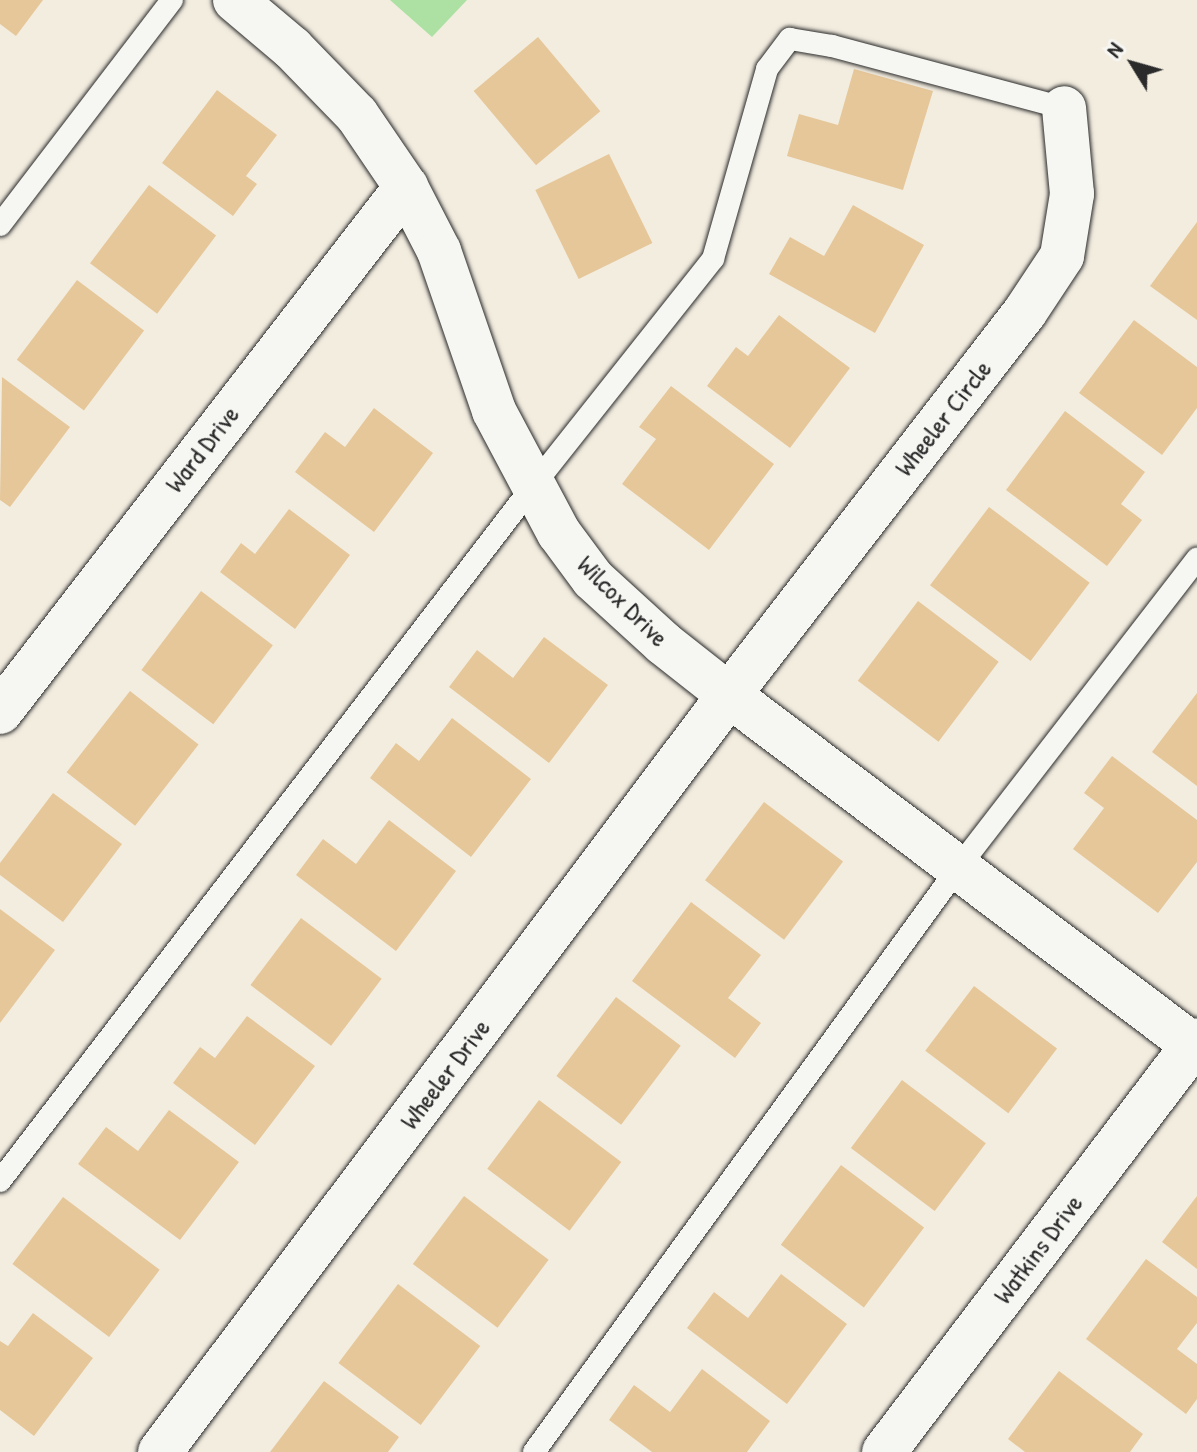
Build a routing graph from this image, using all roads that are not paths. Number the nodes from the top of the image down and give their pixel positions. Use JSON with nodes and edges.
{"nodes":[{"id":1,"x":172,"y":0,"type":"edge"},
{"id":2,"x":235,"y":0,"type":"edge"},
{"id":3,"x":1064,"y":108,"type":"joint"},
{"id":4,"x":406,"y":187,"type":"junction"},
{"id":5,"x":0,"y":225,"type":"edge"},
{"id":6,"x":533,"y":486,"type":"junction"},
{"id":7,"x":1197,"y":559,"type":"edge"},
{"id":8,"x":729,"y":695,"type":"junction"},
{"id":9,"x":0,"y":712,"type":"edge"},
{"id":10,"x":958,"y":868,"type":"junction"},
{"id":11,"x":1196,"y":1045,"type":"edge"},
{"id":12,"x":0,"y":1181,"type":"edge"},
{"id":13,"x":160,"y":1452,"type":"edge"},
{"id":14,"x":534,"y":1452,"type":"edge"},
{"id":15,"x":884,"y":1452,"type":"edge"}],
"edges":[{"from":1,"to":5,"type":"lane"},
{"from":2,"to":4,"type":"street","name":"Wilcox Drive"},
{"from":3,"to":6,"type":"lane"},
{"from":3,"to":8,"type":"street","name":"Wheeler Circle"},
{"from":4,"to":6,"type":"street","name":"Wilcox Drive"},
{"from":4,"to":9,"type":"street","name":"Ward Drive"},
{"from":6,"to":8,"type":"street","name":"Wilcox Drive"},
{"from":6,"to":12,"type":"lane"},
{"from":7,"to":10,"type":"lane"},
{"from":8,"to":10,"type":"street","name":"Wilcox Drive"},
{"from":8,"to":13,"type":"street","name":"Wheeler Drive"},
{"from":10,"to":11,"type":"street","name":"Wilcox Drive"},
{"from":10,"to":14,"type":"lane"},
{"from":11,"to":15,"type":"street","name":"Watkins Drive"}]}
